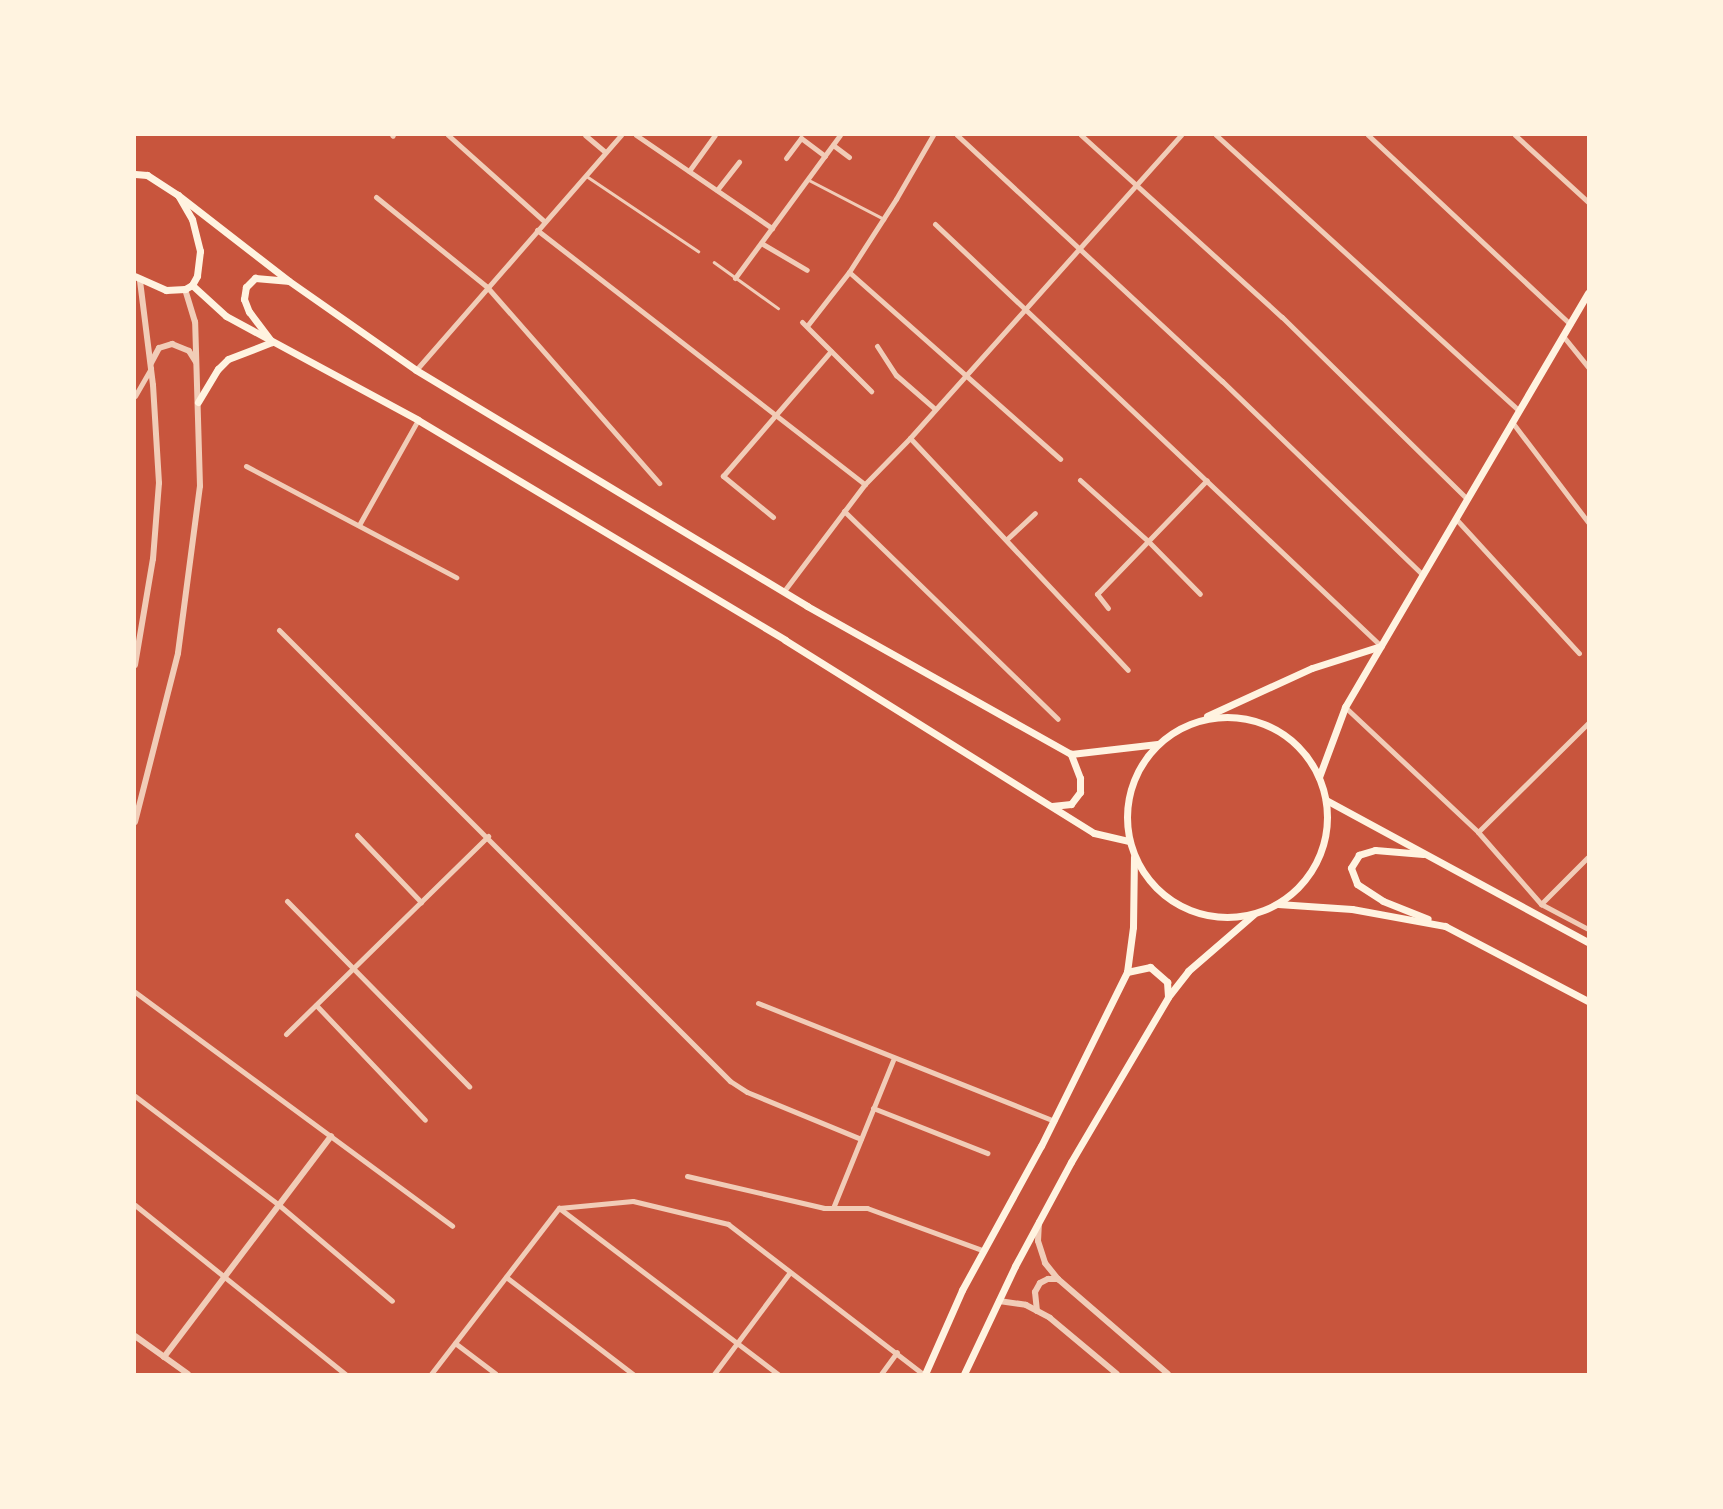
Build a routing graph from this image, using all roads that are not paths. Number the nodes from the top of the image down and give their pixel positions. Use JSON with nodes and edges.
{"nodes":[{"id":1,"x":448,"y":135,"type":"edge"},
{"id":2,"x":585,"y":135,"type":"edge"},
{"id":3,"x":621,"y":135,"type":"edge"},
{"id":4,"x":636,"y":135,"type":"edge"},
{"id":5,"x":715,"y":135,"type":"edge"},
{"id":6,"x":840,"y":135,"type":"edge"},
{"id":7,"x":933,"y":135,"type":"edge"},
{"id":8,"x":957,"y":135,"type":"edge"},
{"id":9,"x":1081,"y":135,"type":"edge"},
{"id":10,"x":1181,"y":135,"type":"edge"},
{"id":11,"x":1216,"y":135,"type":"edge"},
{"id":12,"x":1368,"y":135,"type":"edge"},
{"id":13,"x":1515,"y":135,"type":"edge"},
{"id":14,"x":833,"y":145,"type":"junction"},
{"id":15,"x":605,"y":152,"type":"junction"},
{"id":16,"x":825,"y":156,"type":"junction"},
{"id":17,"x":849,"y":157,"type":"dead end"},
{"id":18,"x":786,"y":158,"type":"dead end"},
{"id":19,"x":739,"y":162,"type":"dead end"},
{"id":20,"x":135,"y":171,"type":"edge"},
{"id":21,"x":689,"y":171,"type":"junction"},
{"id":22,"x":584,"y":175,"type":"junction"},
{"id":23,"x":808,"y":179,"type":"junction"},
{"id":24,"x":1137,"y":186,"type":"junction"},
{"id":25,"x":717,"y":190,"type":"junction"},
{"id":26,"x":178,"y":195,"type":"junction"},
{"id":27,"x":376,"y":197,"type":"dead end"},
{"id":28,"x":1588,"y":202,"type":"edge"},
{"id":29,"x":884,"y":219,"type":"junction"},
{"id":30,"x":544,"y":221,"type":"junction"},
{"id":31,"x":935,"y":224,"type":"dead end"},
{"id":32,"x":772,"y":228,"type":"junction"},
{"id":33,"x":537,"y":230,"type":"junction"},
{"id":34,"x":761,"y":243,"type":"junction"},
{"id":35,"x":1080,"y":247,"type":"junction"},
{"id":36,"x":698,"y":251,"type":"dead end"},
{"id":37,"x":714,"y":261,"type":"dead end"},
{"id":38,"x":807,"y":271,"type":"dead end"},
{"id":39,"x":849,"y":272,"type":"junction"},
{"id":40,"x":137,"y":278,"type":"edge"},
{"id":41,"x":735,"y":278,"type":"junction"},
{"id":42,"x":289,"y":281,"type":"junction"},
{"id":43,"x":188,"y":287,"type":"junction"},
{"id":44,"x":487,"y":287,"type":"junction"},
{"id":45,"x":1588,"y":293,"type":"edge"},
{"id":46,"x":778,"y":308,"type":"dead end"},
{"id":47,"x":1022,"y":309,"type":"junction"},
{"id":48,"x":1570,"y":324,"type":"junction"},
{"id":49,"x":1563,"y":336,"type":"junction"},
{"id":50,"x":272,"y":341,"type":"junction"},
{"id":51,"x":877,"y":346,"type":"dead end"},
{"id":52,"x":831,"y":351,"type":"junction"},
{"id":53,"x":197,"y":363,"type":"junction"},
{"id":54,"x":151,"y":366,"type":"junction"},
{"id":55,"x":1588,"y":367,"type":"edge"},
{"id":56,"x":416,"y":370,"type":"junction"},
{"id":57,"x":965,"y":374,"type":"junction"},
{"id":58,"x":137,"y":388,"type":"edge"},
{"id":59,"x":871,"y":391,"type":"dead end"},
{"id":60,"x":135,"y":396,"type":"edge"},
{"id":61,"x":198,"y":402,"type":"junction"},
{"id":62,"x":934,"y":408,"type":"junction"},
{"id":63,"x":1519,"y":411,"type":"junction"},
{"id":64,"x":775,"y":414,"type":"junction"},
{"id":65,"x":418,"y":419,"type":"junction"},
{"id":66,"x":1512,"y":422,"type":"junction"},
{"id":67,"x":910,"y":438,"type":"junction"},
{"id":68,"x":1060,"y":459,"type":"dead end"},
{"id":69,"x":246,"y":466,"type":"dead end"},
{"id":70,"x":1080,"y":480,"type":"dead end"},
{"id":71,"x":1207,"y":480,"type":"junction"},
{"id":72,"x":659,"y":483,"type":"dead end"},
{"id":73,"x":865,"y":484,"type":"junction"},
{"id":74,"x":1468,"y":499,"type":"junction"},
{"id":75,"x":844,"y":511,"type":"junction"},
{"id":76,"x":1035,"y":513,"type":"dead end"},
{"id":77,"x":773,"y":517,"type":"dead end"},
{"id":78,"x":1456,"y":519,"type":"junction"},
{"id":79,"x":1588,"y":522,"type":"edge"},
{"id":80,"x":359,"y":526,"type":"junction"},
{"id":81,"x":1007,"y":539,"type":"junction"},
{"id":82,"x":1148,"y":541,"type":"junction"},
{"id":83,"x":1423,"y":575,"type":"junction"},
{"id":84,"x":456,"y":577,"type":"dead end"},
{"id":85,"x":784,"y":591,"type":"junction"},
{"id":86,"x":1200,"y":594,"type":"dead end"},
{"id":87,"x":1108,"y":608,"type":"dead end"},
{"id":88,"x":279,"y":630,"type":"dead end"},
{"id":89,"x":1381,"y":646,"type":"junction"},
{"id":90,"x":1579,"y":653,"type":"dead end"},
{"id":91,"x":135,"y":665,"type":"edge"},
{"id":92,"x":1128,"y":670,"type":"dead end"},
{"id":93,"x":1345,"y":707,"type":"junction"},
{"id":94,"x":1058,"y":719,"type":"dead end"},
{"id":95,"x":1198,"y":720,"type":"junction"},
{"id":96,"x":1588,"y":723,"type":"edge"},
{"id":97,"x":1157,"y":744,"type":"junction"},
{"id":98,"x":1071,"y":754,"type":"junction"},
{"id":99,"x":1320,"y":777,"type":"junction"},
{"id":100,"x":1326,"y":800,"type":"junction"},
{"id":101,"x":1051,"y":806,"type":"junction"},
{"id":102,"x":135,"y":822,"type":"edge"},
{"id":103,"x":1478,"y":832,"type":"junction"},
{"id":104,"x":357,"y":835,"type":"dead end"},
{"id":105,"x":488,"y":836,"type":"junction"},
{"id":106,"x":1128,"y":841,"type":"junction"},
{"id":107,"x":1133,"y":856,"type":"junction"},
{"id":108,"x":1430,"y":856,"type":"junction"},
{"id":109,"x":1588,"y":856,"type":"edge"},
{"id":110,"x":287,"y":901,"type":"dead end"},
{"id":111,"x":421,"y":902,"type":"junction"},
{"id":112,"x":1278,"y":904,"type":"junction"},
{"id":113,"x":1541,"y":904,"type":"junction"},
{"id":114,"x":1255,"y":913,"type":"junction"},
{"id":115,"x":1445,"y":926,"type":"junction"},
{"id":116,"x":1588,"y":929,"type":"edge"},
{"id":117,"x":1588,"y":942,"type":"edge"},
{"id":118,"x":355,"y":967,"type":"junction"},
{"id":119,"x":1127,"y":972,"type":"junction"},
{"id":120,"x":135,"y":992,"type":"edge"},
{"id":121,"x":1168,"y":997,"type":"junction"},
{"id":122,"x":1588,"y":1001,"type":"edge"},
{"id":123,"x":758,"y":1003,"type":"dead end"},
{"id":124,"x":316,"y":1005,"type":"junction"},
{"id":125,"x":286,"y":1034,"type":"dead end"},
{"id":126,"x":894,"y":1058,"type":"junction"},
{"id":127,"x":469,"y":1086,"type":"dead end"},
{"id":128,"x":135,"y":1097,"type":"edge"},
{"id":129,"x":873,"y":1108,"type":"junction"},
{"id":130,"x":425,"y":1120,"type":"dead end"},
{"id":131,"x":1054,"y":1121,"type":"junction"},
{"id":132,"x":331,"y":1136,"type":"junction"},
{"id":133,"x":861,"y":1139,"type":"junction"},
{"id":134,"x":986,"y":1153,"type":"dead end"},
{"id":135,"x":687,"y":1176,"type":"dead end"},
{"id":136,"x":135,"y":1205,"type":"edge"},
{"id":137,"x":279,"y":1206,"type":"junction"},
{"id":138,"x":559,"y":1208,"type":"junction"},
{"id":139,"x":832,"y":1208,"type":"junction"},
{"id":140,"x":1040,"y":1221,"type":"junction"},
{"id":141,"x":452,"y":1226,"type":"dead end"},
{"id":142,"x":982,"y":1250,"type":"junction"},
{"id":143,"x":790,"y":1272,"type":"junction"},
{"id":144,"x":226,"y":1277,"type":"junction"},
{"id":145,"x":506,"y":1277,"type":"junction"},
{"id":146,"x":1058,"y":1279,"type":"junction"},
{"id":147,"x":392,"y":1301,"type":"dead end"},
{"id":148,"x":999,"y":1301,"type":"junction"},
{"id":149,"x":1037,"y":1311,"type":"junction"},
{"id":150,"x":135,"y":1336,"type":"edge"},
{"id":151,"x":455,"y":1343,"type":"junction"},
{"id":152,"x":738,"y":1343,"type":"junction"},
{"id":153,"x":897,"y":1352,"type":"junction"},
{"id":154,"x":164,"y":1357,"type":"junction"},
{"id":155,"x":188,"y":1374,"type":"edge"},
{"id":156,"x":345,"y":1374,"type":"edge"},
{"id":157,"x":431,"y":1374,"type":"edge"},
{"id":158,"x":496,"y":1374,"type":"edge"},
{"id":159,"x":633,"y":1374,"type":"edge"},
{"id":160,"x":714,"y":1374,"type":"edge"},
{"id":161,"x":778,"y":1374,"type":"edge"},
{"id":162,"x":881,"y":1374,"type":"edge"},
{"id":163,"x":924,"y":1374,"type":"edge"},
{"id":164,"x":964,"y":1374,"type":"edge"},
{"id":165,"x":1117,"y":1374,"type":"edge"},
{"id":166,"x":1168,"y":1374,"type":"edge"}],
"edges":[{"from":1,"to":30,"type":"street"},
{"from":2,"to":15,"type":"street"},
{"from":3,"to":15,"type":"street"},
{"from":4,"to":21,"type":"street"},
{"from":5,"to":21,"type":"street"},
{"from":6,"to":14,"type":"street"},
{"from":7,"to":29,"type":"street"},
{"from":8,"to":35,"type":"street"},
{"from":9,"to":24,"type":"street"},
{"from":10,"to":24,"type":"street"},
{"from":11,"to":63,"type":"street"},
{"from":12,"to":48,"type":"street"},
{"from":13,"to":28,"type":"street"},
{"from":14,"to":16,"type":"street"},
{"from":14,"to":17,"type":"street"},
{"from":15,"to":22,"type":"street"},
{"from":16,"to":18,"type":"street"},
{"from":16,"to":23,"type":"street"},
{"from":19,"to":25,"type":"street"},
{"from":20,"to":26,"type":"main road"},
{"from":21,"to":25,"type":"street"},
{"from":22,"to":30,"type":"street"},
{"from":22,"to":36,"type":"lane"},
{"from":23,"to":29,"type":"lane"},
{"from":23,"to":32,"type":"street"},
{"from":24,"to":35,"type":"street"},
{"from":24,"to":74,"type":"street"},
{"from":25,"to":32,"type":"street"},
{"from":26,"to":42,"type":"main road"},
{"from":26,"to":43,"type":"main road"},
{"from":27,"to":44,"type":"street"},
{"from":29,"to":39,"type":"street"},
{"from":30,"to":33,"type":"street"},
{"from":31,"to":47,"type":"street"},
{"from":32,"to":34,"type":"street"},
{"from":33,"to":44,"type":"street"},
{"from":33,"to":64,"type":"street"},
{"from":34,"to":38,"type":"street"},
{"from":34,"to":41,"type":"street"},
{"from":35,"to":47,"type":"street"},
{"from":35,"to":83,"type":"street"},
{"from":37,"to":41,"type":"lane"},
{"from":39,"to":52,"type":"street"},
{"from":39,"to":57,"type":"street"},
{"from":40,"to":43,"type":"main road"},
{"from":40,"to":54,"type":"street"},
{"from":41,"to":46,"type":"lane"},
{"from":42,"to":50,"type":"main road"},
{"from":42,"to":56,"type":"main road"},
{"from":43,"to":50,"type":"main road"},
{"from":43,"to":53,"type":"street"},
{"from":44,"to":56,"type":"street"},
{"from":44,"to":72,"type":"street"},
{"from":45,"to":48,"type":"main road"},
{"from":47,"to":57,"type":"street"},
{"from":47,"to":71,"type":"street"},
{"from":48,"to":49,"type":"main road"},
{"from":49,"to":55,"type":"street"},
{"from":49,"to":63,"type":"main road"},
{"from":50,"to":61,"type":"main road"},
{"from":50,"to":65,"type":"main road"},
{"from":51,"to":62,"type":"street"},
{"from":52,"to":59,"type":"street"},
{"from":52,"to":64,"type":"street"},
{"from":53,"to":54,"type":"street"},
{"from":53,"to":61,"type":"street"},
{"from":54,"to":58,"type":"street"},
{"from":54,"to":91,"type":"street"},
{"from":56,"to":85,"type":"main road"},
{"from":57,"to":62,"type":"street"},
{"from":57,"to":68,"type":"street"},
{"from":58,"to":60,"type":"street"},
{"from":61,"to":102,"type":"street"},
{"from":62,"to":67,"type":"street"},
{"from":63,"to":66,"type":"main road"},
{"from":64,"to":73,"type":"street"},
{"from":64,"to":77,"type":"street"},
{"from":65,"to":80,"type":"street"},
{"from":65,"to":101,"type":"main road"},
{"from":66,"to":74,"type":"main road"},
{"from":66,"to":79,"type":"street"},
{"from":67,"to":73,"type":"street"},
{"from":67,"to":81,"type":"street"},
{"from":69,"to":80,"type":"street"},
{"from":70,"to":82,"type":"street"},
{"from":71,"to":82,"type":"street"},
{"from":71,"to":89,"type":"street"},
{"from":73,"to":75,"type":"street"},
{"from":74,"to":78,"type":"main road"},
{"from":75,"to":85,"type":"street"},
{"from":75,"to":94,"type":"street"},
{"from":76,"to":81,"type":"street"},
{"from":78,"to":83,"type":"main road"},
{"from":78,"to":90,"type":"street"},
{"from":80,"to":84,"type":"street"},
{"from":81,"to":92,"type":"street"},
{"from":82,"to":86,"type":"street"},
{"from":82,"to":87,"type":"street"},
{"from":83,"to":89,"type":"main road"},
{"from":85,"to":98,"type":"main road"},
{"from":88,"to":105,"type":"street"},
{"from":89,"to":93,"type":"main road"},
{"from":89,"to":95,"type":"main road"},
{"from":93,"to":99,"type":"main road"},
{"from":93,"to":103,"type":"street"},
{"from":95,"to":97,"type":"main road"},
{"from":95,"to":99,"type":"main road"},
{"from":96,"to":103,"type":"street"},
{"from":97,"to":98,"type":"main road"},
{"from":97,"to":106,"type":"main road"},
{"from":98,"to":101,"type":"main road"},
{"from":99,"to":100,"type":"main road"},
{"from":100,"to":108,"type":"main road"},
{"from":100,"to":112,"type":"main road"},
{"from":101,"to":106,"type":"main road"},
{"from":103,"to":113,"type":"street"},
{"from":104,"to":111,"type":"street"},
{"from":105,"to":111,"type":"street"},
{"from":105,"to":133,"type":"street"},
{"from":106,"to":107,"type":"main road"},
{"from":107,"to":114,"type":"main road"},
{"from":107,"to":119,"type":"main road"},
{"from":108,"to":115,"type":"main road"},
{"from":108,"to":117,"type":"main road"},
{"from":109,"to":113,"type":"street"},
{"from":110,"to":118,"type":"street"},
{"from":111,"to":118,"type":"street"},
{"from":112,"to":114,"type":"main road"},
{"from":112,"to":115,"type":"main road"},
{"from":113,"to":116,"type":"street"},
{"from":114,"to":121,"type":"main road"},
{"from":115,"to":122,"type":"main road"},
{"from":118,"to":124,"type":"street"},
{"from":118,"to":127,"type":"street"},
{"from":119,"to":121,"type":"main road"},
{"from":119,"to":131,"type":"main road"},
{"from":120,"to":132,"type":"street"},
{"from":121,"to":140,"type":"main road"},
{"from":123,"to":126,"type":"street"},
{"from":124,"to":125,"type":"street"},
{"from":124,"to":130,"type":"street"},
{"from":126,"to":129,"type":"street"},
{"from":126,"to":131,"type":"street"},
{"from":128,"to":137,"type":"street"},
{"from":129,"to":133,"type":"street"},
{"from":129,"to":134,"type":"street"},
{"from":131,"to":142,"type":"main road"},
{"from":132,"to":137,"type":"street"},
{"from":132,"to":141,"type":"street"},
{"from":133,"to":139,"type":"street"},
{"from":135,"to":139,"type":"street"},
{"from":136,"to":144,"type":"street"},
{"from":137,"to":144,"type":"street"},
{"from":137,"to":147,"type":"street"},
{"from":138,"to":143,"type":"street"},
{"from":138,"to":145,"type":"street"},
{"from":138,"to":152,"type":"street"},
{"from":139,"to":142,"type":"street"},
{"from":140,"to":146,"type":"street"},
{"from":140,"to":148,"type":"main road"},
{"from":142,"to":163,"type":"main road"},
{"from":143,"to":152,"type":"street"},
{"from":143,"to":153,"type":"street"},
{"from":144,"to":154,"type":"street"},
{"from":144,"to":156,"type":"street"},
{"from":145,"to":151,"type":"street"},
{"from":145,"to":159,"type":"street"},
{"from":146,"to":149,"type":"street"},
{"from":146,"to":166,"type":"street"},
{"from":148,"to":149,"type":"street"},
{"from":148,"to":164,"type":"main road"},
{"from":149,"to":165,"type":"street"},
{"from":150,"to":154,"type":"street"},
{"from":151,"to":157,"type":"street"},
{"from":151,"to":158,"type":"street"},
{"from":152,"to":160,"type":"street"},
{"from":152,"to":161,"type":"street"},
{"from":153,"to":162,"type":"street"},
{"from":153,"to":163,"type":"street"},
{"from":154,"to":155,"type":"street"}]}
